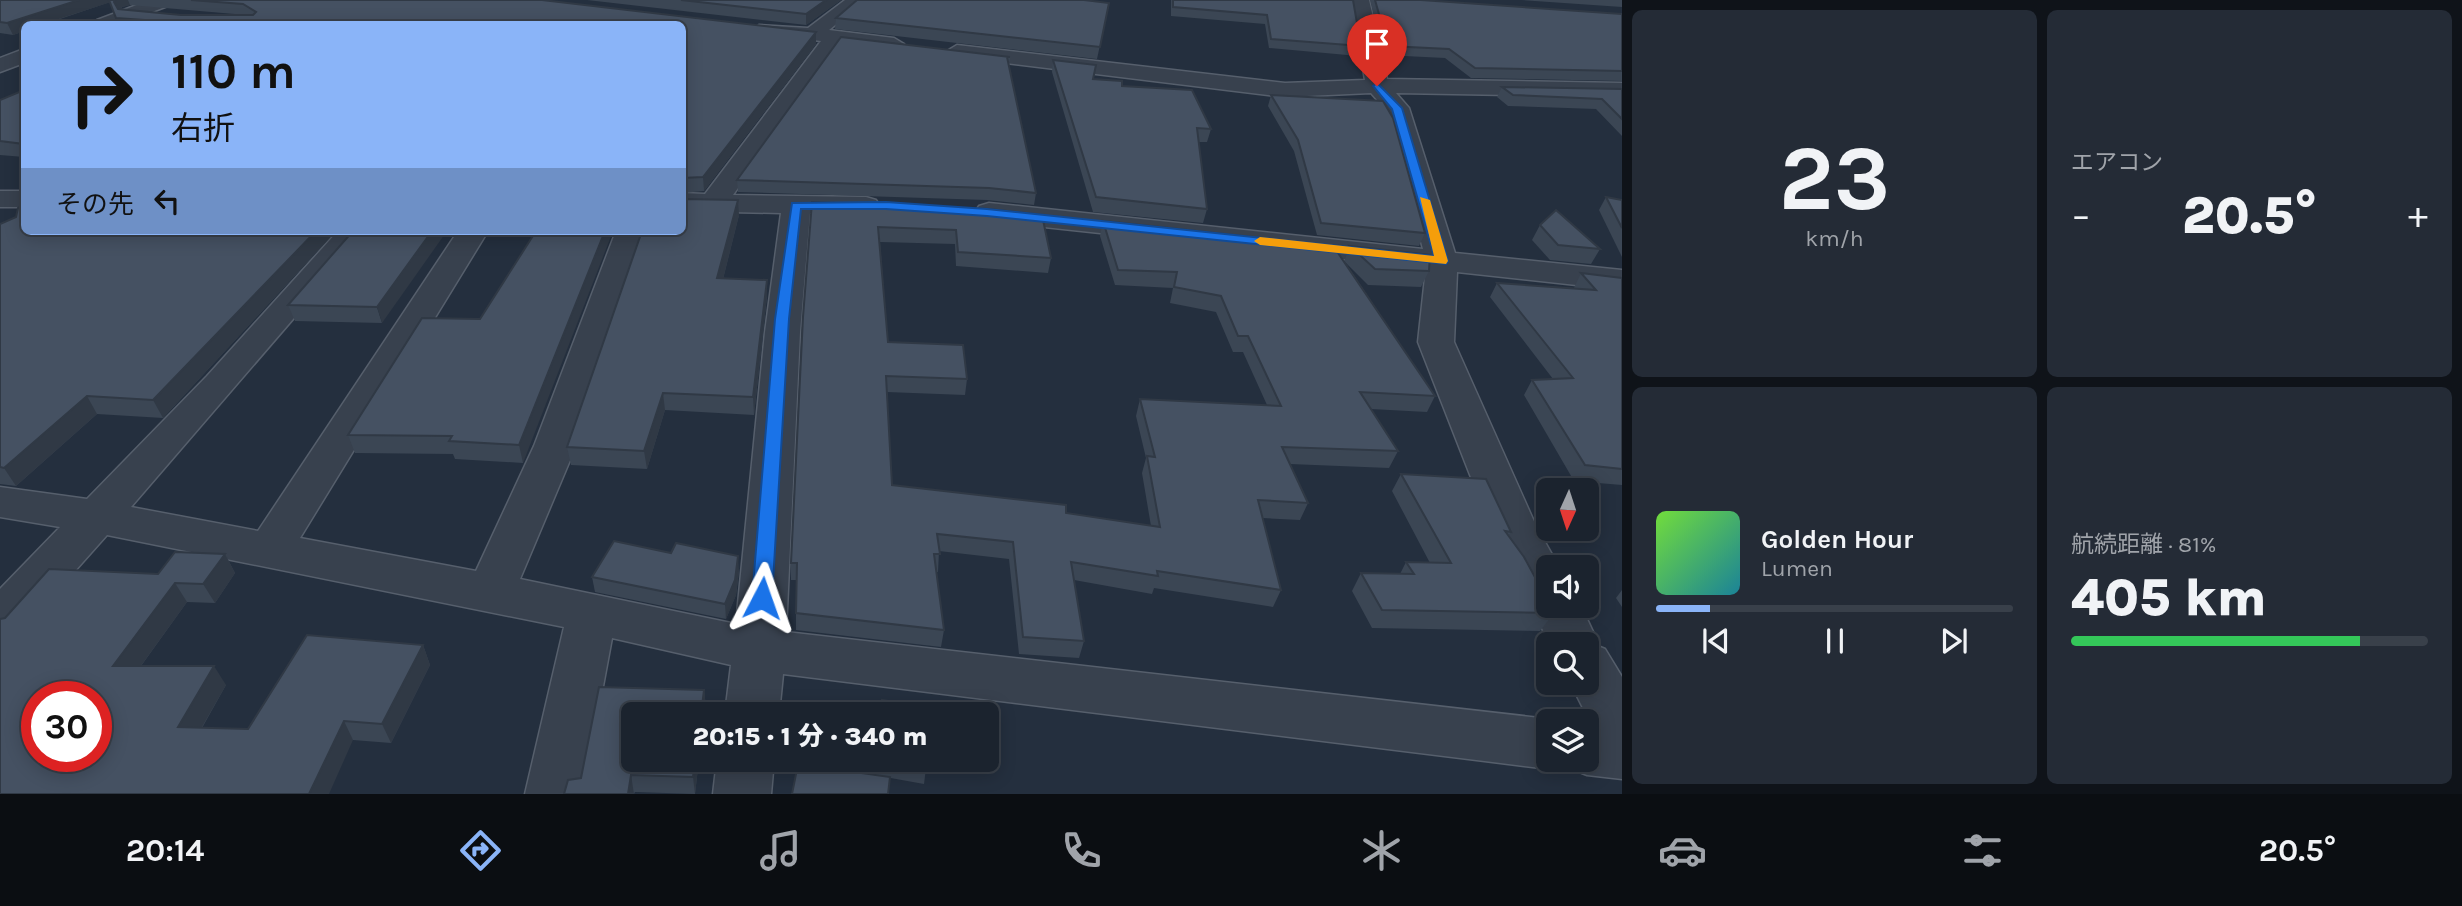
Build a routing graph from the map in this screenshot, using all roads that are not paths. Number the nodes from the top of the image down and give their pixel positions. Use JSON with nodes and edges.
{"nodes":[{"id":1,"x":857,"y":0,"type":"edge"},
{"id":2,"x":1360,"y":0,"type":"edge"},
{"id":3,"x":168,"y":9,"type":"edge"},
{"id":4,"x":113,"y":21,"type":"edge"},
{"id":5,"x":743,"y":26,"type":"edge"},
{"id":6,"x":824,"y":36,"type":"junction"},
{"id":7,"x":21,"y":56,"type":"edge"},
{"id":8,"x":0,"y":65,"type":"edge"},
{"id":9,"x":1377,"y":86,"type":"junction"},
{"id":10,"x":1622,"y":90,"type":"edge"},
{"id":11,"x":686,"y":202,"type":"edge"},
{"id":12,"x":713,"y":202,"type":"junction"},
{"id":13,"x":796,"y":205,"type":"junction"},
{"id":14,"x":898,"y":206,"type":"edge"},
{"id":15,"x":962,"y":211,"type":"edge"},
{"id":16,"x":350,"y":235,"type":"edge"},
{"id":17,"x":470,"y":235,"type":"edge"},
{"id":18,"x":630,"y":235,"type":"edge"},
{"id":19,"x":1442,"y":261,"type":"junction"},
{"id":20,"x":1622,"y":280,"type":"edge"},
{"id":21,"x":0,"y":502,"type":"edge"},
{"id":22,"x":97,"y":517,"type":"junction"},
{"id":23,"x":269,"y":550,"type":"junction"},
{"id":24,"x":1536,"y":569,"type":"edge"},
{"id":25,"x":490,"y":592,"type":"junction"},
{"id":26,"x":592,"y":614,"type":"junction"},
{"id":27,"x":0,"y":621,"type":"edge"},
{"id":28,"x":759,"y":650,"type":"junction"},
{"id":29,"x":1599,"y":686,"type":"edge"},
{"id":30,"x":752,"y":702,"type":"edge"},
{"id":31,"x":1622,"y":729,"type":"edge"},
{"id":32,"x":1536,"y":742,"type":"edge"},
{"id":33,"x":1599,"y":750,"type":"edge"},
{"id":34,"x":1622,"y":753,"type":"edge"},
{"id":35,"x":745,"y":772,"type":"edge"},
{"id":36,"x":554,"y":794,"type":"edge"},
{"id":37,"x":742,"y":794,"type":"edge"}],
"edges":[{"from":1,"to":6,"type":"street"},
{"from":2,"to":9,"type":"street"},
{"from":3,"to":4,"type":"street"},
{"from":5,"to":6,"type":"street"},
{"from":6,"to":9,"type":"street"},
{"from":6,"to":12,"type":"street"},
{"from":7,"to":8,"type":"street"},
{"from":9,"to":10,"type":"street"},
{"from":9,"to":19,"type":"street"},
{"from":11,"to":12,"type":"street"},
{"from":12,"to":13,"type":"street"},
{"from":13,"to":14,"type":"street"},
{"from":13,"to":28,"type":"street"},
{"from":15,"to":19,"type":"street"},
{"from":16,"to":22,"type":"street"},
{"from":17,"to":23,"type":"street"},
{"from":18,"to":25,"type":"street"},
{"from":19,"to":20,"type":"street"},
{"from":19,"to":24,"type":"street"},
{"from":21,"to":22,"type":"street"},
{"from":22,"to":23,"type":"street"},
{"from":22,"to":27,"type":"street"},
{"from":23,"to":25,"type":"street"},
{"from":25,"to":26,"type":"street"},
{"from":26,"to":28,"type":"street"},
{"from":26,"to":36,"type":"street"},
{"from":28,"to":30,"type":"street"},
{"from":28,"to":32,"type":"street"},
{"from":29,"to":31,"type":"street"},
{"from":33,"to":34,"type":"street"},
{"from":35,"to":37,"type":"street"}]}
